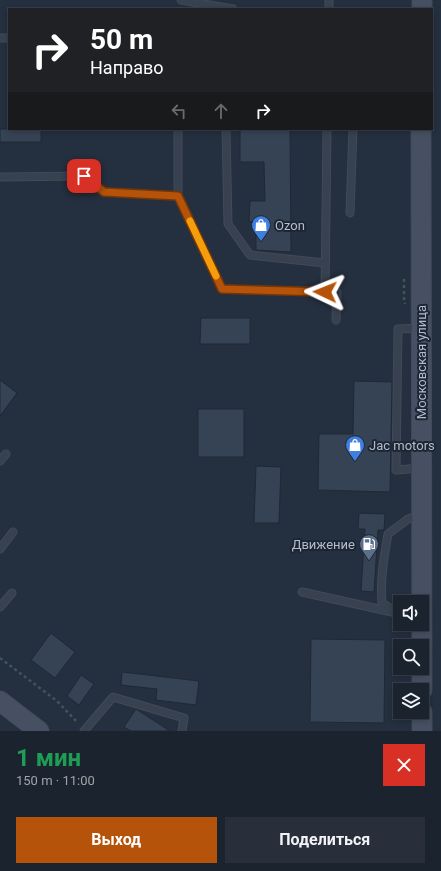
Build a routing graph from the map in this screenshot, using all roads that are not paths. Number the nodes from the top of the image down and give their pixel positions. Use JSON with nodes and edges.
{"nodes":[{"id":1,"x":181,"y":0,"type":"edge"},
{"id":2,"x":209,"y":7,"type":"edge"},
{"id":3,"x":222,"y":8,"type":"edge"},
{"id":4,"x":178,"y":130,"type":"edge"},
{"id":5,"x":226,"y":130,"type":"edge"},
{"id":6,"x":327,"y":130,"type":"edge"},
{"id":7,"x":353,"y":130,"type":"edge"},
{"id":8,"x":421,"y":130,"type":"edge"},
{"id":9,"x":0,"y":177,"type":"edge"},
{"id":10,"x":178,"y":196,"type":"junction"},
{"id":11,"x":350,"y":213,"type":"dead end"},
{"id":12,"x":325,"y":263,"type":"junction"},
{"id":13,"x":325,"y":292,"type":"junction"},
{"id":14,"x":336,"y":320,"type":"dead end"},
{"id":15,"x":421,"y":328,"type":"junction"},
{"id":16,"x":6,"y":454,"type":"dead end"},
{"id":17,"x":0,"y":461,"type":"edge"},
{"id":18,"x":421,"y":468,"type":"junction"},
{"id":19,"x":421,"y":515,"type":"junction"},
{"id":20,"x":13,"y":532,"type":"dead end"},
{"id":21,"x":0,"y":549,"type":"edge"},
{"id":22,"x":302,"y":592,"type":"dead end"},
{"id":23,"x":12,"y":593,"type":"dead end"},
{"id":24,"x":422,"y":595,"type":"edge"},
{"id":25,"x":0,"y":607,"type":"edge"},
{"id":26,"x":393,"y":610,"type":"edge"},
{"id":27,"x":393,"y":612,"type":"edge"},
{"id":28,"x":422,"y":631,"type":"edge"},
{"id":29,"x":422,"y":683,"type":"edge"},
{"id":30,"x":0,"y":700,"type":"edge"},
{"id":31,"x":422,"y":719,"type":"edge"},
{"id":32,"x":39,"y":731,"type":"edge"},
{"id":33,"x":84,"y":731,"type":"edge"},
{"id":34,"x":182,"y":731,"type":"edge"},
{"id":35,"x":422,"y":731,"type":"edge"}],
"edges":[{"from":1,"to":2,"type":"lane"},
{"from":2,"to":3,"type":"lane"},
{"from":4,"to":10,"type":"lane"},
{"from":5,"to":12,"type":"lane"},
{"from":6,"to":12,"type":"lane"},
{"from":7,"to":11,"type":"lane"},
{"from":8,"to":15,"type":"main road","name":"Московская улица"},
{"from":9,"to":10,"type":"lane"},
{"from":10,"to":13,"type":"lane"},
{"from":12,"to":13,"type":"lane"},
{"from":13,"to":14,"type":"lane"},
{"from":15,"to":18,"type":"main road","name":"Московская улица"},
{"from":15,"to":18,"type":"lane"},
{"from":16,"to":17,"type":"lane"},
{"from":18,"to":19,"type":"main road","name":"Московская улица"},
{"from":19,"to":24,"type":"main road","name":"Московская улица"},
{"from":19,"to":26,"type":"lane"},
{"from":20,"to":21,"type":"lane"},
{"from":22,"to":27,"type":"lane"},
{"from":23,"to":25,"type":"lane"},
{"from":28,"to":29,"type":"main road","name":"Московская улица"},
{"from":30,"to":32,"type":"main road"},
{"from":31,"to":35,"type":"main road"},
{"from":33,"to":34,"type":"lane"}]}
